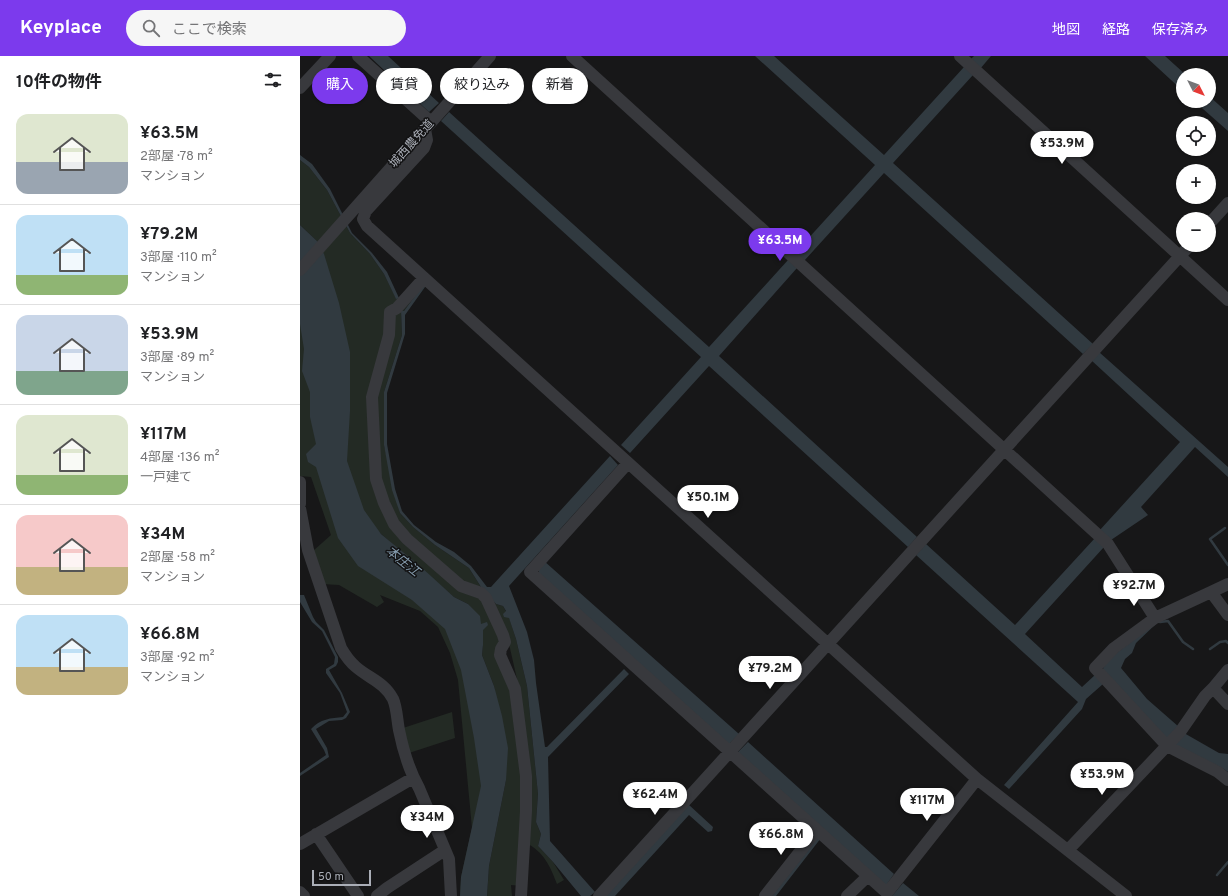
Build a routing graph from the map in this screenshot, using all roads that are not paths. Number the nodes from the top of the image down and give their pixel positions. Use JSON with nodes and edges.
{"nodes":[{"id":1,"x":330,"y":56,"type":"edge"},
{"id":2,"x":358,"y":56,"type":"edge"},
{"id":3,"x":490,"y":56,"type":"edge"},
{"id":4,"x":572,"y":56,"type":"edge"},
{"id":5,"x":960,"y":56,"type":"edge"},
{"id":6,"x":300,"y":88,"type":"edge"},
{"id":7,"x":428,"y":126,"type":"junction"},
{"id":8,"x":1228,"y":203,"type":"edge"},
{"id":9,"x":1216,"y":216,"type":"edge"},
{"id":10,"x":1184,"y":252,"type":"edge"},
{"id":11,"x":1180,"y":256,"type":"junction"},
{"id":12,"x":300,"y":270,"type":"edge"},
{"id":13,"x":424,"y":278,"type":"junction"},
{"id":14,"x":1228,"y":300,"type":"edge"},
{"id":15,"x":1005,"y":450,"type":"junction"},
{"id":16,"x":628,"y":463,"type":"junction"},
{"id":17,"x":300,"y":482,"type":"edge"},
{"id":18,"x":300,"y":504,"type":"edge"},
{"id":19,"x":300,"y":508,"type":"edge"},
{"id":20,"x":1228,"y":584,"type":"edge"},
{"id":21,"x":1211,"y":592,"type":"junction"},
{"id":22,"x":1228,"y":615,"type":"edge"},
{"id":23,"x":1155,"y":618,"type":"junction"},
{"id":24,"x":828,"y":645,"type":"junction"},
{"id":25,"x":1228,"y":670,"type":"edge"},
{"id":26,"x":1213,"y":688,"type":"junction"},
{"id":27,"x":1228,"y":704,"type":"edge"},
{"id":28,"x":1167,"y":746,"type":"junction"},
{"id":29,"x":729,"y":752,"type":"junction"},
{"id":30,"x":413,"y":778,"type":"junction"},
{"id":31,"x":977,"y":779,"type":"junction"},
{"id":32,"x":1228,"y":780,"type":"edge"},
{"id":33,"x":817,"y":830,"type":"junction"},
{"id":34,"x":316,"y":834,"type":"junction"},
{"id":35,"x":300,"y":844,"type":"edge"},
{"id":36,"x":445,"y":850,"type":"junction"},
{"id":37,"x":1068,"y":850,"type":"junction"},
{"id":38,"x":868,"y":876,"type":"junction"},
{"id":39,"x":890,"y":889,"type":"edge"},
{"id":40,"x":300,"y":892,"type":"edge"},
{"id":41,"x":304,"y":896,"type":"edge"},
{"id":42,"x":358,"y":896,"type":"edge"},
{"id":43,"x":377,"y":896,"type":"edge"},
{"id":44,"x":451,"y":896,"type":"edge"},
{"id":45,"x":521,"y":896,"type":"edge"},
{"id":46,"x":599,"y":896,"type":"edge"},
{"id":47,"x":765,"y":896,"type":"edge"},
{"id":48,"x":848,"y":896,"type":"edge"},
{"id":49,"x":1126,"y":896,"type":"edge"}],
"edges":[{"from":1,"to":6,"type":"street"},
{"from":2,"to":7,"type":"street"},
{"from":3,"to":7,"type":"street","name":"城西農免道"},
{"from":4,"to":15,"type":"street"},
{"from":5,"to":11,"type":"street"},
{"from":7,"to":12,"type":"street","name":"城西農免道"},
{"from":7,"to":13,"type":"street"},
{"from":8,"to":9,"type":"street"},
{"from":10,"to":11,"type":"street"},
{"from":11,"to":14,"type":"street"},
{"from":11,"to":15,"type":"street"},
{"from":13,"to":16,"type":"street"},
{"from":13,"to":45,"type":"street"},
{"from":15,"to":23,"type":"street"},
{"from":15,"to":24,"type":"street"},
{"from":16,"to":24,"type":"street"},
{"from":16,"to":29,"type":"street"},
{"from":17,"to":18,"type":"street"},
{"from":19,"to":30,"type":"street"},
{"from":20,"to":21,"type":"street"},
{"from":21,"to":22,"type":"street"},
{"from":21,"to":23,"type":"street"},
{"from":23,"to":28,"type":"street"},
{"from":24,"to":29,"type":"street"},
{"from":24,"to":31,"type":"street"},
{"from":25,"to":26,"type":"street"},
{"from":26,"to":27,"type":"street"},
{"from":26,"to":28,"type":"street"},
{"from":28,"to":32,"type":"street"},
{"from":28,"to":37,"type":"street"},
{"from":29,"to":33,"type":"street"},
{"from":29,"to":46,"type":"street"},
{"from":30,"to":34,"type":"street"},
{"from":30,"to":36,"type":"street"},
{"from":31,"to":37,"type":"street"},
{"from":31,"to":39,"type":"street"},
{"from":33,"to":38,"type":"street"},
{"from":33,"to":47,"type":"street"},
{"from":34,"to":35,"type":"street"},
{"from":34,"to":42,"type":"street"},
{"from":36,"to":43,"type":"street"},
{"from":36,"to":44,"type":"street"},
{"from":37,"to":49,"type":"street"},
{"from":38,"to":39,"type":"street"},
{"from":38,"to":48,"type":"street"},
{"from":40,"to":41,"type":"street"}]}
